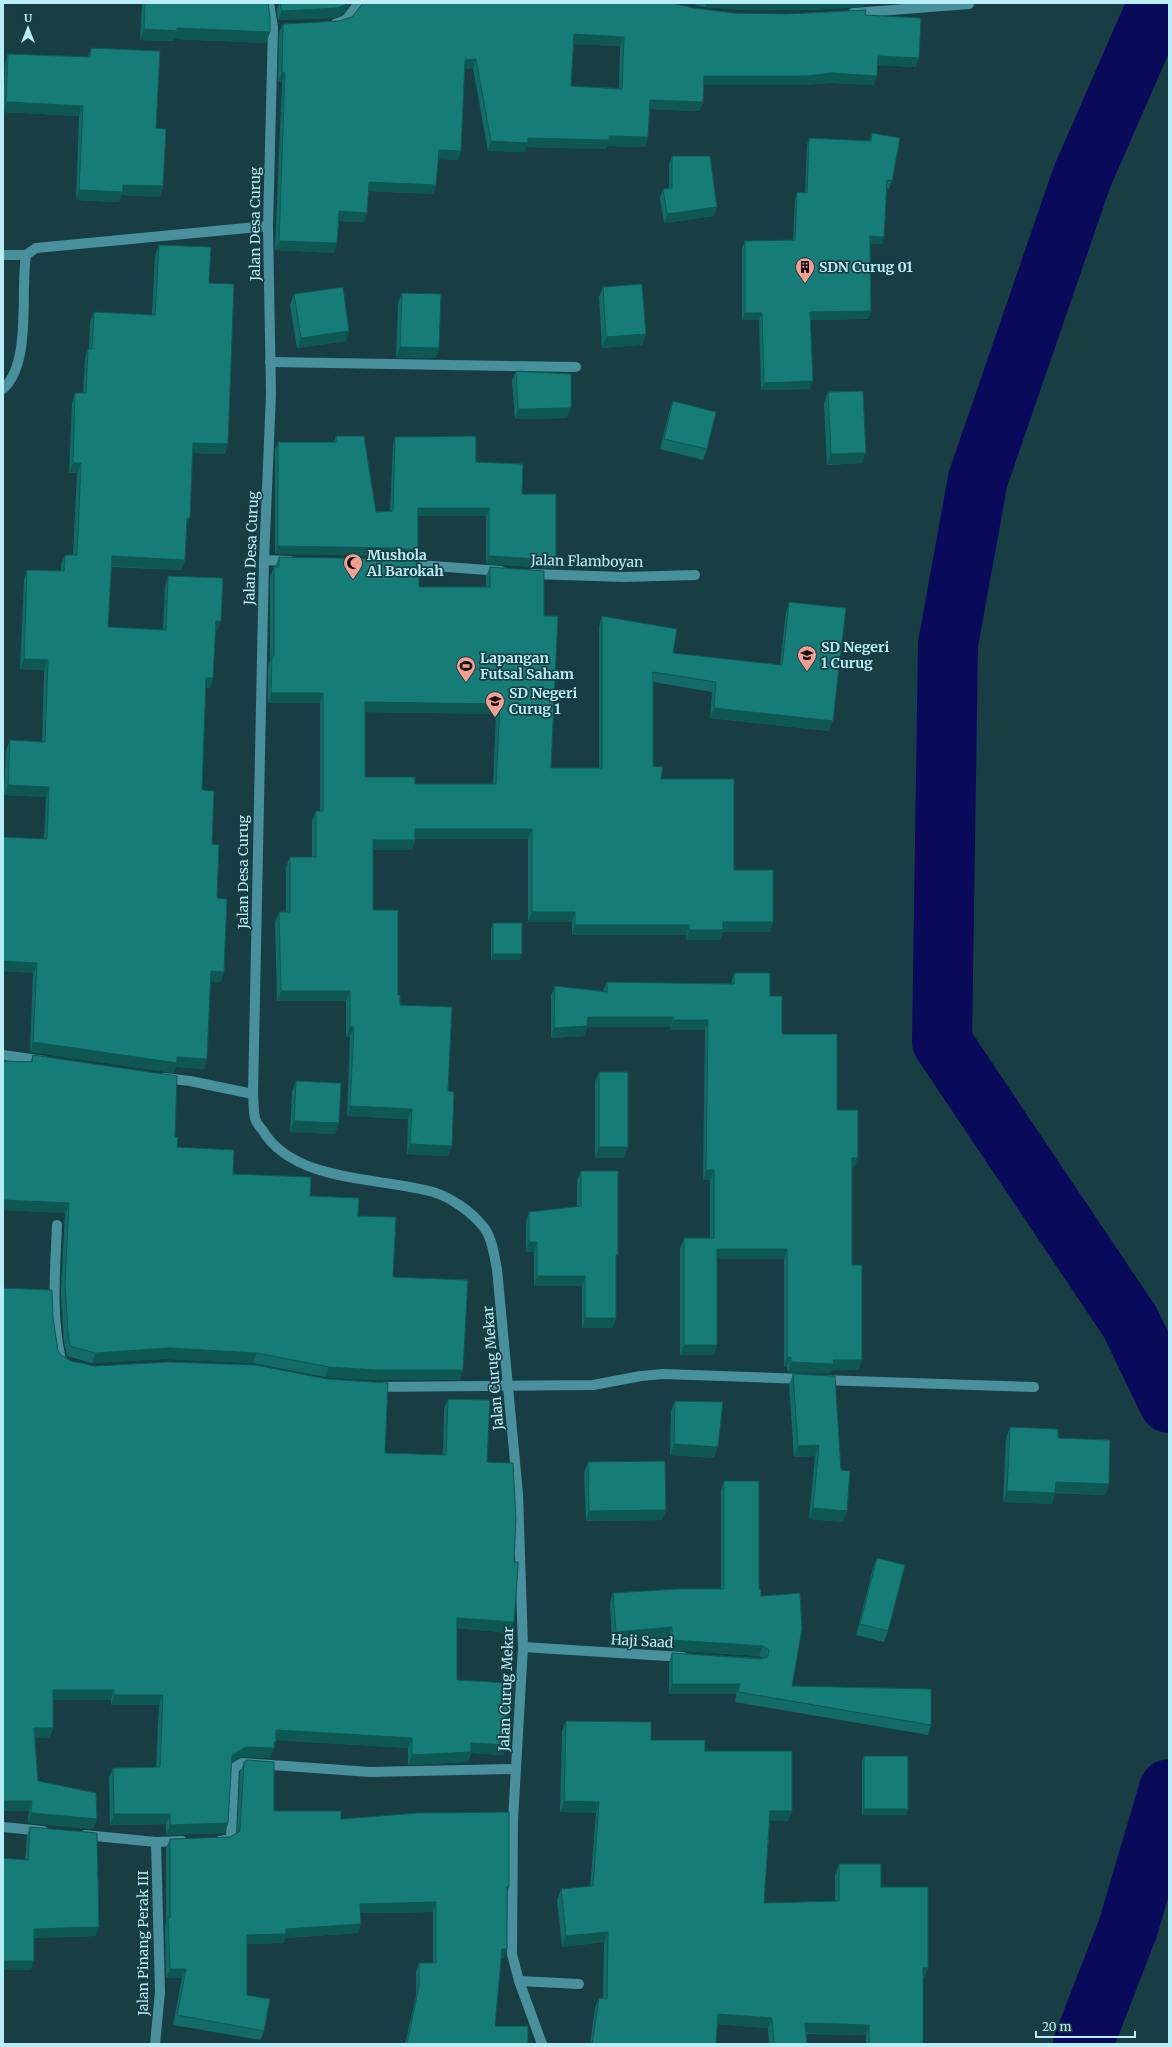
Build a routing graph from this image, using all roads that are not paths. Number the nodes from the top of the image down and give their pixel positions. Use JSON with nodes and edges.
{"nodes":[{"id":1,"x":269,"y":3,"type":"edge"},
{"id":2,"x":359,"y":3,"type":"edge"},
{"id":3,"x":969,"y":4,"type":"edge"},
{"id":4,"x":839,"y":14,"type":"edge"},
{"id":5,"x":327,"y":25,"type":"edge"},
{"id":6,"x":268,"y":226,"type":"junction"},
{"id":7,"x":3,"y":255,"type":"edge"},
{"id":8,"x":26,"y":255,"type":"junction"},
{"id":9,"x":270,"y":362,"type":"junction"},
{"id":10,"x":576,"y":367,"type":"dead end"},
{"id":11,"x":3,"y":389,"type":"edge"},
{"id":12,"x":264,"y":560,"type":"junction"},
{"id":13,"x":303,"y":561,"type":"edge"},
{"id":14,"x":396,"y":563,"type":"edge"},
{"id":15,"x":508,"y":572,"type":"edge"},
{"id":16,"x":523,"y":573,"type":"edge"},
{"id":17,"x":695,"y":575,"type":"dead end"},
{"id":18,"x":3,"y":1055,"type":"edge"},
{"id":19,"x":56,"y":1063,"type":"edge"},
{"id":20,"x":152,"y":1077,"type":"edge"},
{"id":21,"x":253,"y":1094,"type":"junction"},
{"id":22,"x":57,"y":1225,"type":"dead end"},
{"id":23,"x":76,"y":1366,"type":"edge"},
{"id":24,"x":508,"y":1385,"type":"junction"},
{"id":25,"x":365,"y":1386,"type":"edge"},
{"id":26,"x":1034,"y":1387,"type":"dead end"},
{"id":27,"x":523,"y":1647,"type":"junction"},
{"id":28,"x":696,"y":1658,"type":"edge"},
{"id":29,"x":516,"y":1770,"type":"junction"},
{"id":30,"x":3,"y":1827,"type":"edge"},
{"id":31,"x":56,"y":1832,"type":"edge"},
{"id":32,"x":72,"y":1834,"type":"edge"},
{"id":33,"x":195,"y":1841,"type":"edge"},
{"id":34,"x":210,"y":1841,"type":"edge"},
{"id":35,"x":156,"y":1842,"type":"junction"},
{"id":36,"x":519,"y":1981,"type":"junction"},
{"id":37,"x":579,"y":1984,"type":"dead end"},
{"id":38,"x":155,"y":2044,"type":"edge"},
{"id":39,"x":542,"y":2044,"type":"edge"}],
"edges":[{"from":1,"to":6,"type":"street","name":"Jalan Desa Curug"},
{"from":2,"to":5,"type":"street"},
{"from":3,"to":4,"type":"street"},
{"from":6,"to":8,"type":"street"},
{"from":6,"to":9,"type":"street","name":"Jalan Desa Curug"},
{"from":7,"to":8,"type":"street"},
{"from":8,"to":11,"type":"street"},
{"from":9,"to":10,"type":"street"},
{"from":9,"to":12,"type":"street","name":"Jalan Desa Curug"},
{"from":12,"to":13,"type":"street"},
{"from":12,"to":21,"type":"street","name":"Jalan Desa Curug"},
{"from":14,"to":15,"type":"street"},
{"from":16,"to":17,"type":"street","name":"Jalan Flamboyan"},
{"from":18,"to":19,"type":"street"},
{"from":20,"to":21,"type":"street"},
{"from":21,"to":24,"type":"street","name":"Jalan Curug Mekar"},
{"from":22,"to":23,"type":"street"},
{"from":24,"to":25,"type":"street"},
{"from":24,"to":26,"type":"street"},
{"from":24,"to":27,"type":"street","name":"Jalan Curug Mekar"},
{"from":27,"to":28,"type":"street","name":"Haji Saad"},
{"from":27,"to":29,"type":"street","name":"Jalan Curug Mekar"},
{"from":29,"to":34,"type":"street"},
{"from":29,"to":36,"type":"street","name":"Jalan Curug Mekar"},
{"from":30,"to":31,"type":"street"},
{"from":32,"to":35,"type":"street"},
{"from":33,"to":35,"type":"street"},
{"from":35,"to":38,"type":"street","name":"Jalan Pinang Perak III"},
{"from":36,"to":37,"type":"street"},
{"from":36,"to":39,"type":"street","name":"Jalan Curug Mekar"}]}
